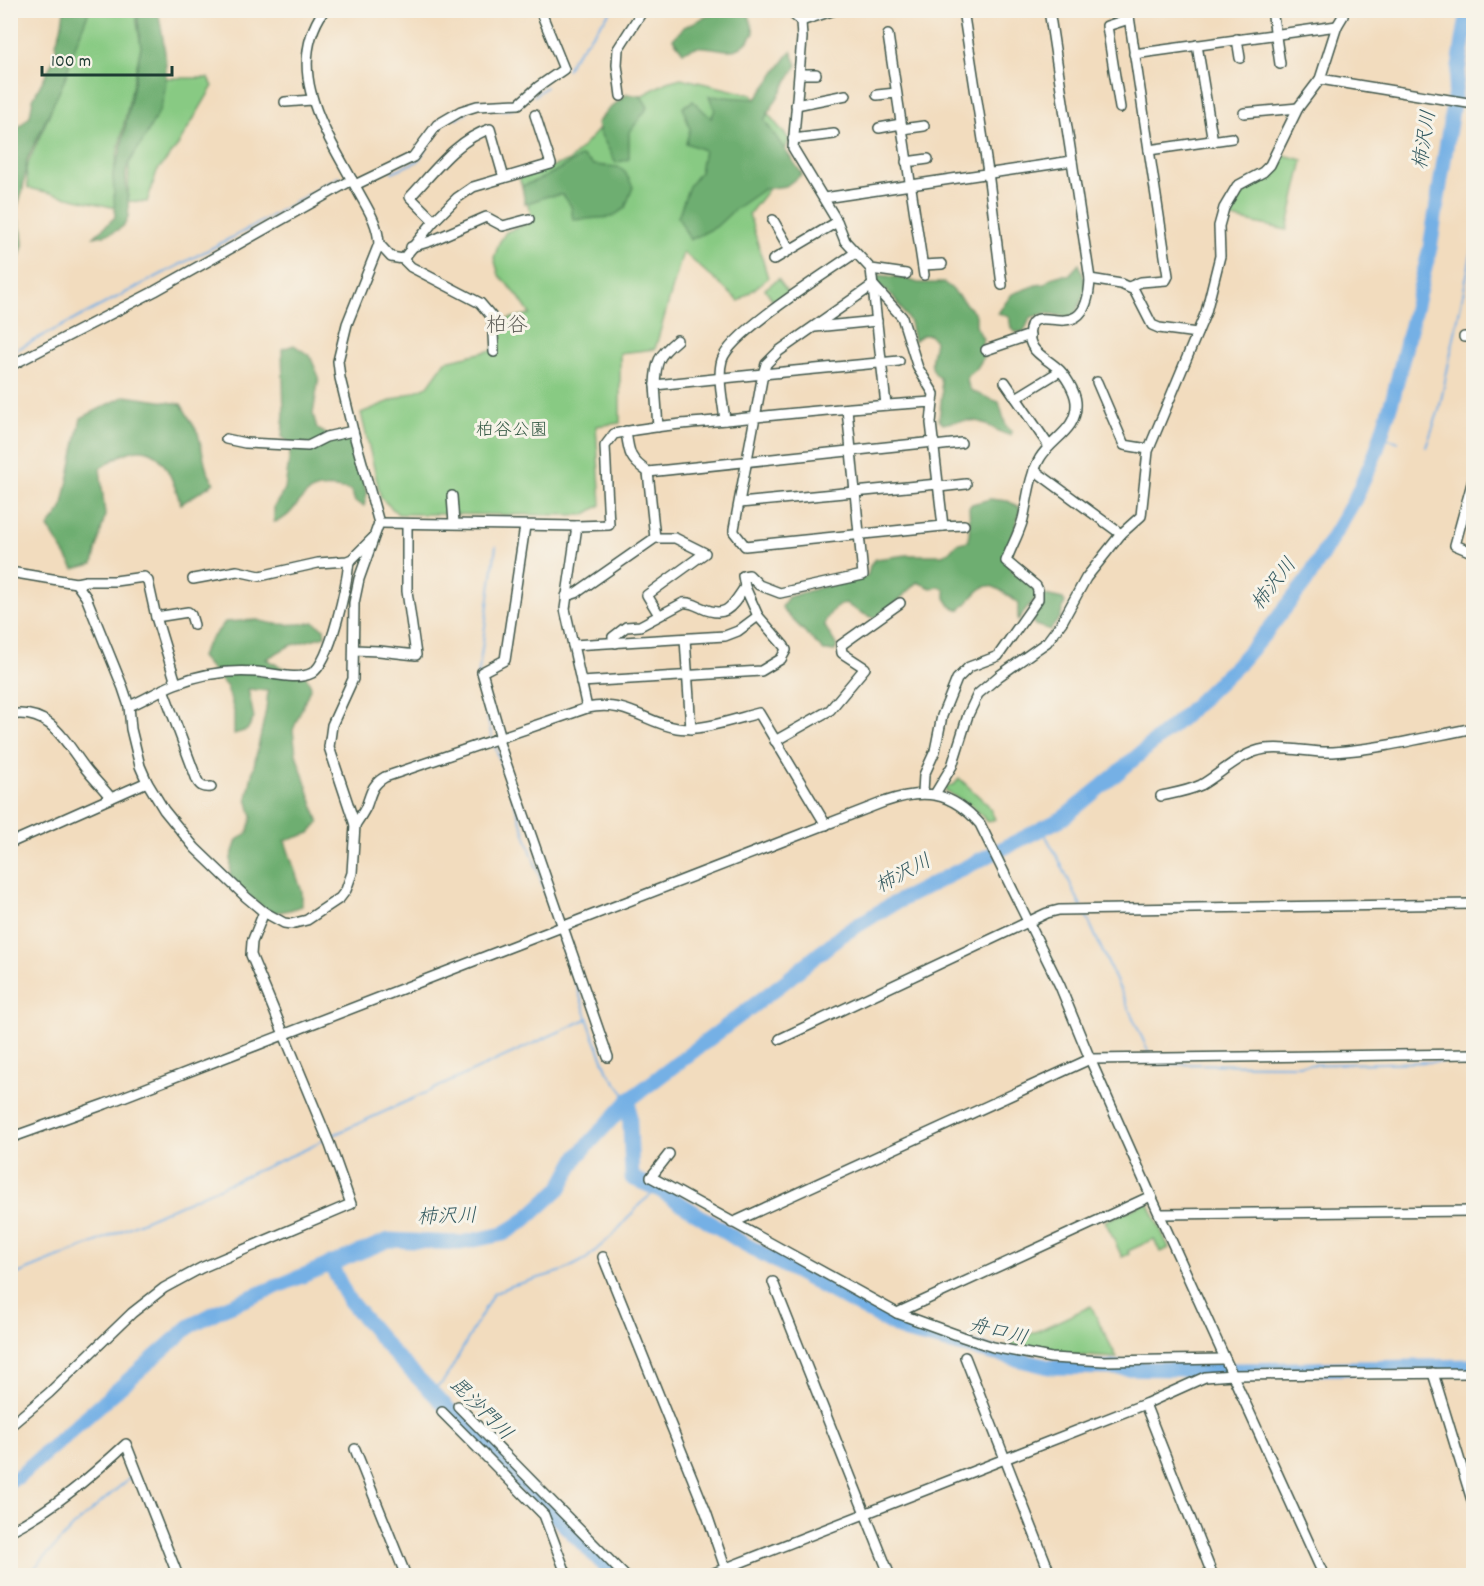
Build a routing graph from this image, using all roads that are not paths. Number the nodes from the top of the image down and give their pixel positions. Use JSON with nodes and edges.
{"nodes":[{"id":1,"x":324,"y":10,"type":"edge"},
{"id":2,"x":540,"y":10,"type":"edge"},
{"id":3,"x":643,"y":10,"type":"edge"},
{"id":4,"x":788,"y":10,"type":"edge"},
{"id":5,"x":835,"y":10,"type":"edge"},
{"id":6,"x":963,"y":10,"type":"edge"},
{"id":7,"x":1049,"y":10,"type":"edge"},
{"id":8,"x":1272,"y":10,"type":"edge"},
{"id":9,"x":1128,"y":15,"type":"edge"},
{"id":10,"x":1343,"y":16,"type":"dead end"},
{"id":11,"x":801,"y":21,"type":"junction"},
{"id":12,"x":1337,"y":26,"type":"junction"},
{"id":13,"x":1274,"y":34,"type":"junction"},
{"id":14,"x":888,"y":35,"type":"dead end"},
{"id":15,"x":1237,"y":39,"type":"junction"},
{"id":16,"x":1197,"y":45,"type":"junction"},
{"id":17,"x":1134,"y":54,"type":"junction"},
{"id":18,"x":1240,"y":58,"type":"dead end"},
{"id":19,"x":1280,"y":64,"type":"dead end"},
{"id":20,"x":816,"y":74,"type":"dead end"},
{"id":21,"x":800,"y":75,"type":"junction"},
{"id":22,"x":1320,"y":79,"type":"junction"},
{"id":23,"x":896,"y":93,"type":"junction"},
{"id":24,"x":846,"y":95,"type":"dead end"},
{"id":25,"x":877,"y":95,"type":"dead end"},
{"id":26,"x":621,"y":96,"type":"dead end"},
{"id":27,"x":312,"y":100,"type":"junction"},
{"id":28,"x":285,"y":102,"type":"dead end"},
{"id":29,"x":796,"y":105,"type":"junction"},
{"id":30,"x":1471,"y":105,"type":"edge"},
{"id":31,"x":1120,"y":108,"type":"dead end"},
{"id":32,"x":1298,"y":108,"type":"junction"},
{"id":33,"x":1244,"y":113,"type":"dead end"},
{"id":34,"x":535,"y":115,"type":"dead end"},
{"id":35,"x":924,"y":126,"type":"dead end"},
{"id":36,"x":901,"y":127,"type":"junction"},
{"id":37,"x":879,"y":128,"type":"dead end"},
{"id":38,"x":834,"y":134,"type":"dead end"},
{"id":39,"x":1232,"y":138,"type":"dead end"},
{"id":40,"x":792,"y":140,"type":"junction"},
{"id":41,"x":1213,"y":142,"type":"junction"},
{"id":42,"x":1149,"y":150,"type":"junction"},
{"id":43,"x":928,"y":159,"type":"dead end"},
{"id":44,"x":1072,"y":161,"type":"junction"},
{"id":45,"x":906,"y":162,"type":"junction"},
{"id":46,"x":988,"y":172,"type":"junction"},
{"id":47,"x":504,"y":178,"type":"junction"},
{"id":48,"x":354,"y":183,"type":"junction"},
{"id":49,"x":910,"y":185,"type":"junction"},
{"id":50,"x":824,"y":198,"type":"junction"},
{"id":51,"x":529,"y":219,"type":"dead end"},
{"id":52,"x":773,"y":220,"type":"dead end"},
{"id":53,"x":434,"y":221,"type":"junction"},
{"id":54,"x":837,"y":222,"type":"junction"},
{"id":55,"x":379,"y":244,"type":"junction"},
{"id":56,"x":411,"y":247,"type":"junction"},
{"id":57,"x":790,"y":250,"type":"junction"},
{"id":58,"x":855,"y":253,"type":"junction"},
{"id":59,"x":403,"y":259,"type":"junction"},
{"id":60,"x":772,"y":260,"type":"dead end"},
{"id":61,"x":942,"y":264,"type":"dead end"},
{"id":62,"x":871,"y":269,"type":"junction"},
{"id":63,"x":906,"y":274,"type":"dead end"},
{"id":64,"x":1090,"y":279,"type":"junction"},
{"id":65,"x":873,"y":285,"type":"junction"},
{"id":66,"x":1002,"y":285,"type":"dead end"},
{"id":67,"x":1129,"y":287,"type":"junction"},
{"id":68,"x":877,"y":321,"type":"junction"},
{"id":69,"x":813,"y":327,"type":"junction"},
{"id":70,"x":1197,"y":333,"type":"junction"},
{"id":71,"x":1030,"y":335,"type":"junction"},
{"id":72,"x":677,"y":340,"type":"dead end"},
{"id":73,"x":986,"y":350,"type":"dead end"},
{"id":74,"x":494,"y":352,"type":"dead end"},
{"id":75,"x":899,"y":361,"type":"dead end"},
{"id":76,"x":882,"y":362,"type":"junction"},
{"id":77,"x":10,"y":366,"type":"edge"},
{"id":78,"x":1060,"y":371,"type":"junction"},
{"id":79,"x":763,"y":374,"type":"junction"},
{"id":80,"x":721,"y":377,"type":"junction"},
{"id":81,"x":1005,"y":382,"type":"dead end"},
{"id":82,"x":1097,"y":382,"type":"dead end"},
{"id":83,"x":654,"y":385,"type":"junction"},
{"id":84,"x":1016,"y":398,"type":"junction"},
{"id":85,"x":933,"y":402,"type":"junction"},
{"id":86,"x":886,"y":405,"type":"junction"},
{"id":87,"x":847,"y":409,"type":"junction"},
{"id":88,"x":755,"y":417,"type":"junction"},
{"id":89,"x":725,"y":420,"type":"junction"},
{"id":90,"x":658,"y":427,"type":"junction"},
{"id":91,"x":353,"y":431,"type":"junction"},
{"id":92,"x":626,"y":431,"type":"junction"},
{"id":93,"x":226,"y":439,"type":"dead end"},
{"id":94,"x":962,"y":443,"type":"dead end"},
{"id":95,"x":934,"y":444,"type":"junction"},
{"id":96,"x":1049,"y":446,"type":"junction"},
{"id":97,"x":1148,"y":449,"type":"junction"},
{"id":98,"x":851,"y":450,"type":"junction"},
{"id":99,"x":747,"y":462,"type":"junction"},
{"id":100,"x":1034,"y":470,"type":"junction"},
{"id":101,"x":648,"y":472,"type":"junction"},
{"id":102,"x":1473,"y":479,"type":"edge"},
{"id":103,"x":966,"y":484,"type":"dead end"},
{"id":104,"x":939,"y":485,"type":"junction"},
{"id":105,"x":855,"y":492,"type":"junction"},
{"id":106,"x":452,"y":496,"type":"dead end"},
{"id":107,"x":740,"y":503,"type":"junction"},
{"id":108,"x":379,"y":523,"type":"junction"},
{"id":109,"x":454,"y":523,"type":"junction"},
{"id":110,"x":407,"y":525,"type":"junction"},
{"id":111,"x":964,"y":525,"type":"dead end"},
{"id":112,"x":525,"y":526,"type":"junction"},
{"id":113,"x":577,"y":526,"type":"junction"},
{"id":114,"x":942,"y":526,"type":"junction"},
{"id":115,"x":860,"y":534,"type":"junction"},
{"id":116,"x":1121,"y":534,"type":"junction"},
{"id":117,"x":374,"y":537,"type":"junction"},
{"id":118,"x":654,"y":538,"type":"junction"},
{"id":119,"x":1473,"y":553,"type":"edge"},
{"id":120,"x":348,"y":561,"type":"junction"},
{"id":121,"x":10,"y":572,"type":"edge"},
{"id":122,"x":193,"y":579,"type":"dead end"},
{"id":123,"x":76,"y":583,"type":"junction"},
{"id":124,"x":745,"y":587,"type":"junction"},
{"id":125,"x":566,"y":596,"type":"junction"},
{"id":126,"x":900,"y":603,"type":"dead end"},
{"id":127,"x":658,"y":615,"type":"junction"},
{"id":128,"x":758,"y":616,"type":"junction"},
{"id":129,"x":156,"y":617,"type":"junction"},
{"id":130,"x":194,"y":625,"type":"dead end"},
{"id":131,"x":685,"y":639,"type":"junction"},
{"id":132,"x":616,"y":643,"type":"junction"},
{"id":133,"x":573,"y":645,"type":"junction"},
{"id":134,"x":354,"y":650,"type":"junction"},
{"id":135,"x":687,"y":675,"type":"junction"},
{"id":136,"x":581,"y":682,"type":"junction"},
{"id":137,"x":176,"y":683,"type":"junction"},
{"id":138,"x":163,"y":689,"type":"junction"},
{"id":139,"x":129,"y":706,"type":"junction"},
{"id":140,"x":587,"y":708,"type":"junction"},
{"id":141,"x":10,"y":715,"type":"edge"},
{"id":142,"x":1473,"y":728,"type":"edge"},
{"id":143,"x":691,"y":729,"type":"junction"},
{"id":144,"x":499,"y":739,"type":"junction"},
{"id":145,"x":775,"y":741,"type":"junction"},
{"id":146,"x":147,"y":782,"type":"junction"},
{"id":147,"x":211,"y":787,"type":"dead end"},
{"id":148,"x":923,"y":792,"type":"junction"},
{"id":149,"x":935,"y":794,"type":"junction"},
{"id":150,"x":1161,"y":796,"type":"dead end"},
{"id":151,"x":111,"y":798,"type":"junction"},
{"id":152,"x":355,"y":825,"type":"junction"},
{"id":153,"x":826,"y":825,"type":"junction"},
{"id":154,"x":10,"y":843,"type":"edge"},
{"id":155,"x":1473,"y":904,"type":"edge"},
{"id":156,"x":264,"y":912,"type":"junction"},
{"id":157,"x":1029,"y":922,"type":"junction"},
{"id":158,"x":563,"y":927,"type":"junction"},
{"id":159,"x":284,"y":1033,"type":"junction"},
{"id":160,"x":780,"y":1039,"type":"dead end"},
{"id":161,"x":1473,"y":1054,"type":"edge"},
{"id":162,"x":608,"y":1057,"type":"dead end"},
{"id":163,"x":1090,"y":1059,"type":"junction"},
{"id":164,"x":10,"y":1138,"type":"edge"},
{"id":165,"x":669,"y":1154,"type":"dead end"},
{"id":166,"x":1151,"y":1196,"type":"junction"},
{"id":167,"x":1473,"y":1211,"type":"edge"},
{"id":168,"x":1160,"y":1214,"type":"junction"},
{"id":169,"x":732,"y":1223,"type":"junction"},
{"id":170,"x":603,"y":1257,"type":"dead end"},
{"id":171,"x":773,"y":1282,"type":"dead end"},
{"id":172,"x":897,"y":1313,"type":"junction"},
{"id":173,"x":965,"y":1357,"type":"dead end"},
{"id":174,"x":1224,"y":1359,"type":"junction"},
{"id":175,"x":1433,"y":1373,"type":"junction"},
{"id":176,"x":1473,"y":1373,"type":"edge"},
{"id":177,"x":1233,"y":1375,"type":"junction"},
{"id":178,"x":1145,"y":1404,"type":"junction"},
{"id":179,"x":458,"y":1406,"type":"dead end"},
{"id":180,"x":442,"y":1412,"type":"dead end"},
{"id":181,"x":10,"y":1426,"type":"edge"},
{"id":182,"x":355,"y":1449,"type":"dead end"},
{"id":183,"x":1005,"y":1458,"type":"junction"},
{"id":184,"x":1473,"y":1507,"type":"edge"},
{"id":185,"x":866,"y":1513,"type":"junction"},
{"id":186,"x":10,"y":1531,"type":"edge"},
{"id":187,"x":10,"y":1570,"type":"edge"},
{"id":188,"x":726,"y":1572,"type":"edge"},
{"id":189,"x":13,"y":1575,"type":"edge"},
{"id":190,"x":178,"y":1575,"type":"edge"},
{"id":191,"x":406,"y":1575,"type":"edge"},
{"id":192,"x":567,"y":1575,"type":"edge"},
{"id":193,"x":626,"y":1575,"type":"edge"},
{"id":194,"x":706,"y":1575,"type":"edge"},
{"id":195,"x":890,"y":1575,"type":"edge"},
{"id":196,"x":1051,"y":1575,"type":"edge"},
{"id":197,"x":1212,"y":1575,"type":"edge"},
{"id":198,"x":1324,"y":1575,"type":"edge"}],
"edges":[{"from":1,"to":27,"type":"street"},
{"from":2,"to":48,"type":"street"},
{"from":3,"to":26,"type":"street"},
{"from":4,"to":11,"type":"street"},
{"from":5,"to":11,"type":"street"},
{"from":6,"to":46,"type":"street"},
{"from":7,"to":44,"type":"street"},
{"from":8,"to":13,"type":"street"},
{"from":9,"to":17,"type":"street"},
{"from":9,"to":31,"type":"street"},
{"from":10,"to":12,"type":"street"},
{"from":11,"to":21,"type":"street"},
{"from":12,"to":13,"type":"street"},
{"from":12,"to":22,"type":"street"},
{"from":13,"to":15,"type":"street"},
{"from":13,"to":19,"type":"street"},
{"from":14,"to":23,"type":"street"},
{"from":15,"to":16,"type":"street"},
{"from":15,"to":18,"type":"street"},
{"from":16,"to":17,"type":"street"},
{"from":16,"to":41,"type":"street"},
{"from":17,"to":42,"type":"street"},
{"from":20,"to":21,"type":"street"},
{"from":21,"to":29,"type":"street"},
{"from":22,"to":30,"type":"street"},
{"from":22,"to":32,"type":"street"},
{"from":23,"to":25,"type":"street"},
{"from":23,"to":36,"type":"street"},
{"from":24,"to":29,"type":"street"},
{"from":27,"to":28,"type":"street"},
{"from":27,"to":48,"type":"street"},
{"from":29,"to":40,"type":"street"},
{"from":32,"to":33,"type":"street"},
{"from":32,"to":70,"type":"street"},
{"from":34,"to":47,"type":"street"},
{"from":35,"to":36,"type":"street"},
{"from":36,"to":37,"type":"street"},
{"from":36,"to":45,"type":"street"},
{"from":38,"to":40,"type":"street"},
{"from":39,"to":41,"type":"street"},
{"from":40,"to":50,"type":"street"},
{"from":41,"to":42,"type":"street"},
{"from":42,"to":67,"type":"street"},
{"from":43,"to":45,"type":"street"},
{"from":44,"to":46,"type":"street"},
{"from":44,"to":64,"type":"street"},
{"from":45,"to":49,"type":"street"},
{"from":46,"to":49,"type":"street"},
{"from":46,"to":66,"type":"street"},
{"from":47,"to":53,"type":"street"},
{"from":47,"to":53,"type":"street"},
{"from":48,"to":55,"type":"street"},
{"from":48,"to":77,"type":"street"},
{"from":49,"to":50,"type":"street"},
{"from":49,"to":61,"type":"street"},
{"from":50,"to":54,"type":"street"},
{"from":51,"to":56,"type":"street"},
{"from":52,"to":57,"type":"street"},
{"from":53,"to":56,"type":"street"},
{"from":54,"to":57,"type":"street"},
{"from":54,"to":58,"type":"street"},
{"from":55,"to":59,"type":"street"},
{"from":55,"to":91,"type":"street"},
{"from":56,"to":59,"type":"street"},
{"from":57,"to":60,"type":"street"},
{"from":58,"to":62,"type":"street"},
{"from":58,"to":80,"type":"street"},
{"from":59,"to":74,"type":"street"},
{"from":62,"to":63,"type":"street"},
{"from":62,"to":65,"type":"street"},
{"from":64,"to":67,"type":"street"},
{"from":64,"to":71,"type":"street"},
{"from":65,"to":68,"type":"street"},
{"from":65,"to":69,"type":"street"},
{"from":65,"to":85,"type":"street"},
{"from":67,"to":70,"type":"street"},
{"from":68,"to":69,"type":"street"},
{"from":68,"to":76,"type":"street"},
{"from":69,"to":79,"type":"street"},
{"from":70,"to":97,"type":"street"},
{"from":71,"to":73,"type":"street"},
{"from":71,"to":78,"type":"street"},
{"from":72,"to":83,"type":"street"},
{"from":75,"to":76,"type":"street"},
{"from":76,"to":79,"type":"street"},
{"from":76,"to":86,"type":"street"},
{"from":78,"to":84,"type":"street"},
{"from":78,"to":96,"type":"street"},
{"from":79,"to":80,"type":"street"},
{"from":79,"to":88,"type":"street"},
{"from":80,"to":83,"type":"street"},
{"from":80,"to":89,"type":"street"},
{"from":81,"to":84,"type":"street"},
{"from":82,"to":97,"type":"street"},
{"from":83,"to":90,"type":"street"},
{"from":84,"to":96,"type":"street"},
{"from":85,"to":86,"type":"street"},
{"from":85,"to":95,"type":"street"},
{"from":86,"to":87,"type":"street"},
{"from":87,"to":88,"type":"street"},
{"from":87,"to":98,"type":"street"},
{"from":88,"to":89,"type":"street"},
{"from":88,"to":99,"type":"street"},
{"from":89,"to":90,"type":"street"},
{"from":90,"to":92,"type":"street"},
{"from":91,"to":93,"type":"street"},
{"from":91,"to":108,"type":"street"},
{"from":92,"to":101,"type":"street"},
{"from":92,"to":113,"type":"street"},
{"from":94,"to":95,"type":"street"},
{"from":95,"to":98,"type":"street"},
{"from":95,"to":104,"type":"street"},
{"from":96,"to":100,"type":"street"},
{"from":97,"to":116,"type":"street"},
{"from":98,"to":99,"type":"street"},
{"from":98,"to":105,"type":"street"},
{"from":99,"to":101,"type":"street"},
{"from":99,"to":107,"type":"street"},
{"from":100,"to":116,"type":"street"},
{"from":100,"to":148,"type":"street"},
{"from":101,"to":118,"type":"street"},
{"from":102,"to":119,"type":"street"},
{"from":103,"to":104,"type":"street"},
{"from":104,"to":105,"type":"street"},
{"from":104,"to":114,"type":"street"},
{"from":105,"to":107,"type":"street"},
{"from":105,"to":115,"type":"street"},
{"from":106,"to":109,"type":"street"},
{"from":107,"to":115,"type":"street"},
{"from":108,"to":110,"type":"street"},
{"from":108,"to":117,"type":"street"},
{"from":109,"to":110,"type":"street"},
{"from":109,"to":112,"type":"street"},
{"from":110,"to":134,"type":"street"},
{"from":111,"to":114,"type":"street"},
{"from":112,"to":113,"type":"street"},
{"from":112,"to":144,"type":"street"},
{"from":113,"to":125,"type":"street"},
{"from":114,"to":115,"type":"street"},
{"from":115,"to":124,"type":"street"},
{"from":116,"to":149,"type":"street"},
{"from":117,"to":120,"type":"street"},
{"from":117,"to":134,"type":"street"},
{"from":118,"to":125,"type":"street"},
{"from":118,"to":127,"type":"street"},
{"from":120,"to":122,"type":"street"},
{"from":120,"to":137,"type":"street"},
{"from":121,"to":123,"type":"street"},
{"from":123,"to":129,"type":"street"},
{"from":123,"to":139,"type":"street"},
{"from":124,"to":127,"type":"street"},
{"from":124,"to":128,"type":"street"},
{"from":125,"to":133,"type":"street"},
{"from":126,"to":145,"type":"street"},
{"from":127,"to":132,"type":"street"},
{"from":128,"to":131,"type":"street"},
{"from":128,"to":135,"type":"street"},
{"from":129,"to":130,"type":"street"},
{"from":129,"to":137,"type":"street"},
{"from":131,"to":132,"type":"street"},
{"from":131,"to":135,"type":"street"},
{"from":132,"to":133,"type":"street"},
{"from":133,"to":136,"type":"street"},
{"from":134,"to":152,"type":"street"},
{"from":135,"to":136,"type":"street"},
{"from":135,"to":143,"type":"street"},
{"from":136,"to":140,"type":"street"},
{"from":137,"to":138,"type":"street"},
{"from":138,"to":139,"type":"street"},
{"from":138,"to":147,"type":"street"},
{"from":139,"to":146,"type":"street"},
{"from":140,"to":143,"type":"street"},
{"from":140,"to":144,"type":"street"},
{"from":141,"to":151,"type":"street"},
{"from":142,"to":150,"type":"street"},
{"from":143,"to":145,"type":"street"},
{"from":144,"to":152,"type":"street"},
{"from":144,"to":158,"type":"street"},
{"from":145,"to":153,"type":"street"},
{"from":146,"to":151,"type":"street"},
{"from":146,"to":156,"type":"street"},
{"from":148,"to":149,"type":"street"},
{"from":148,"to":153,"type":"street"},
{"from":149,"to":157,"type":"street"},
{"from":151,"to":154,"type":"street"},
{"from":152,"to":156,"type":"street"},
{"from":153,"to":158,"type":"street"},
{"from":155,"to":157,"type":"street"},
{"from":156,"to":159,"type":"street"},
{"from":157,"to":160,"type":"street"},
{"from":157,"to":163,"type":"street"},
{"from":158,"to":159,"type":"street"},
{"from":158,"to":162,"type":"street"},
{"from":159,"to":164,"type":"street"},
{"from":159,"to":181,"type":"street"},
{"from":161,"to":163,"type":"street"},
{"from":163,"to":166,"type":"street"},
{"from":163,"to":169,"type":"street"},
{"from":165,"to":169,"type":"street"},
{"from":166,"to":168,"type":"street"},
{"from":166,"to":172,"type":"street"},
{"from":167,"to":168,"type":"street"},
{"from":168,"to":174,"type":"street"},
{"from":169,"to":172,"type":"street"},
{"from":170,"to":188,"type":"street"},
{"from":171,"to":185,"type":"street"},
{"from":172,"to":174,"type":"street"},
{"from":173,"to":183,"type":"street"},
{"from":174,"to":177,"type":"street"},
{"from":175,"to":176,"type":"street"},
{"from":175,"to":177,"type":"street"},
{"from":175,"to":184,"type":"street"},
{"from":177,"to":178,"type":"street"},
{"from":177,"to":198,"type":"street"},
{"from":178,"to":183,"type":"street"},
{"from":178,"to":197,"type":"street"},
{"from":179,"to":193,"type":"street"},
{"from":180,"to":192,"type":"street"},
{"from":182,"to":191,"type":"street"},
{"from":183,"to":185,"type":"street"},
{"from":183,"to":196,"type":"street"},
{"from":185,"to":188,"type":"street"},
{"from":185,"to":195,"type":"street"},
{"from":186,"to":190,"type":"street"},
{"from":187,"to":189,"type":"street"},
{"from":188,"to":194,"type":"street"}]}
